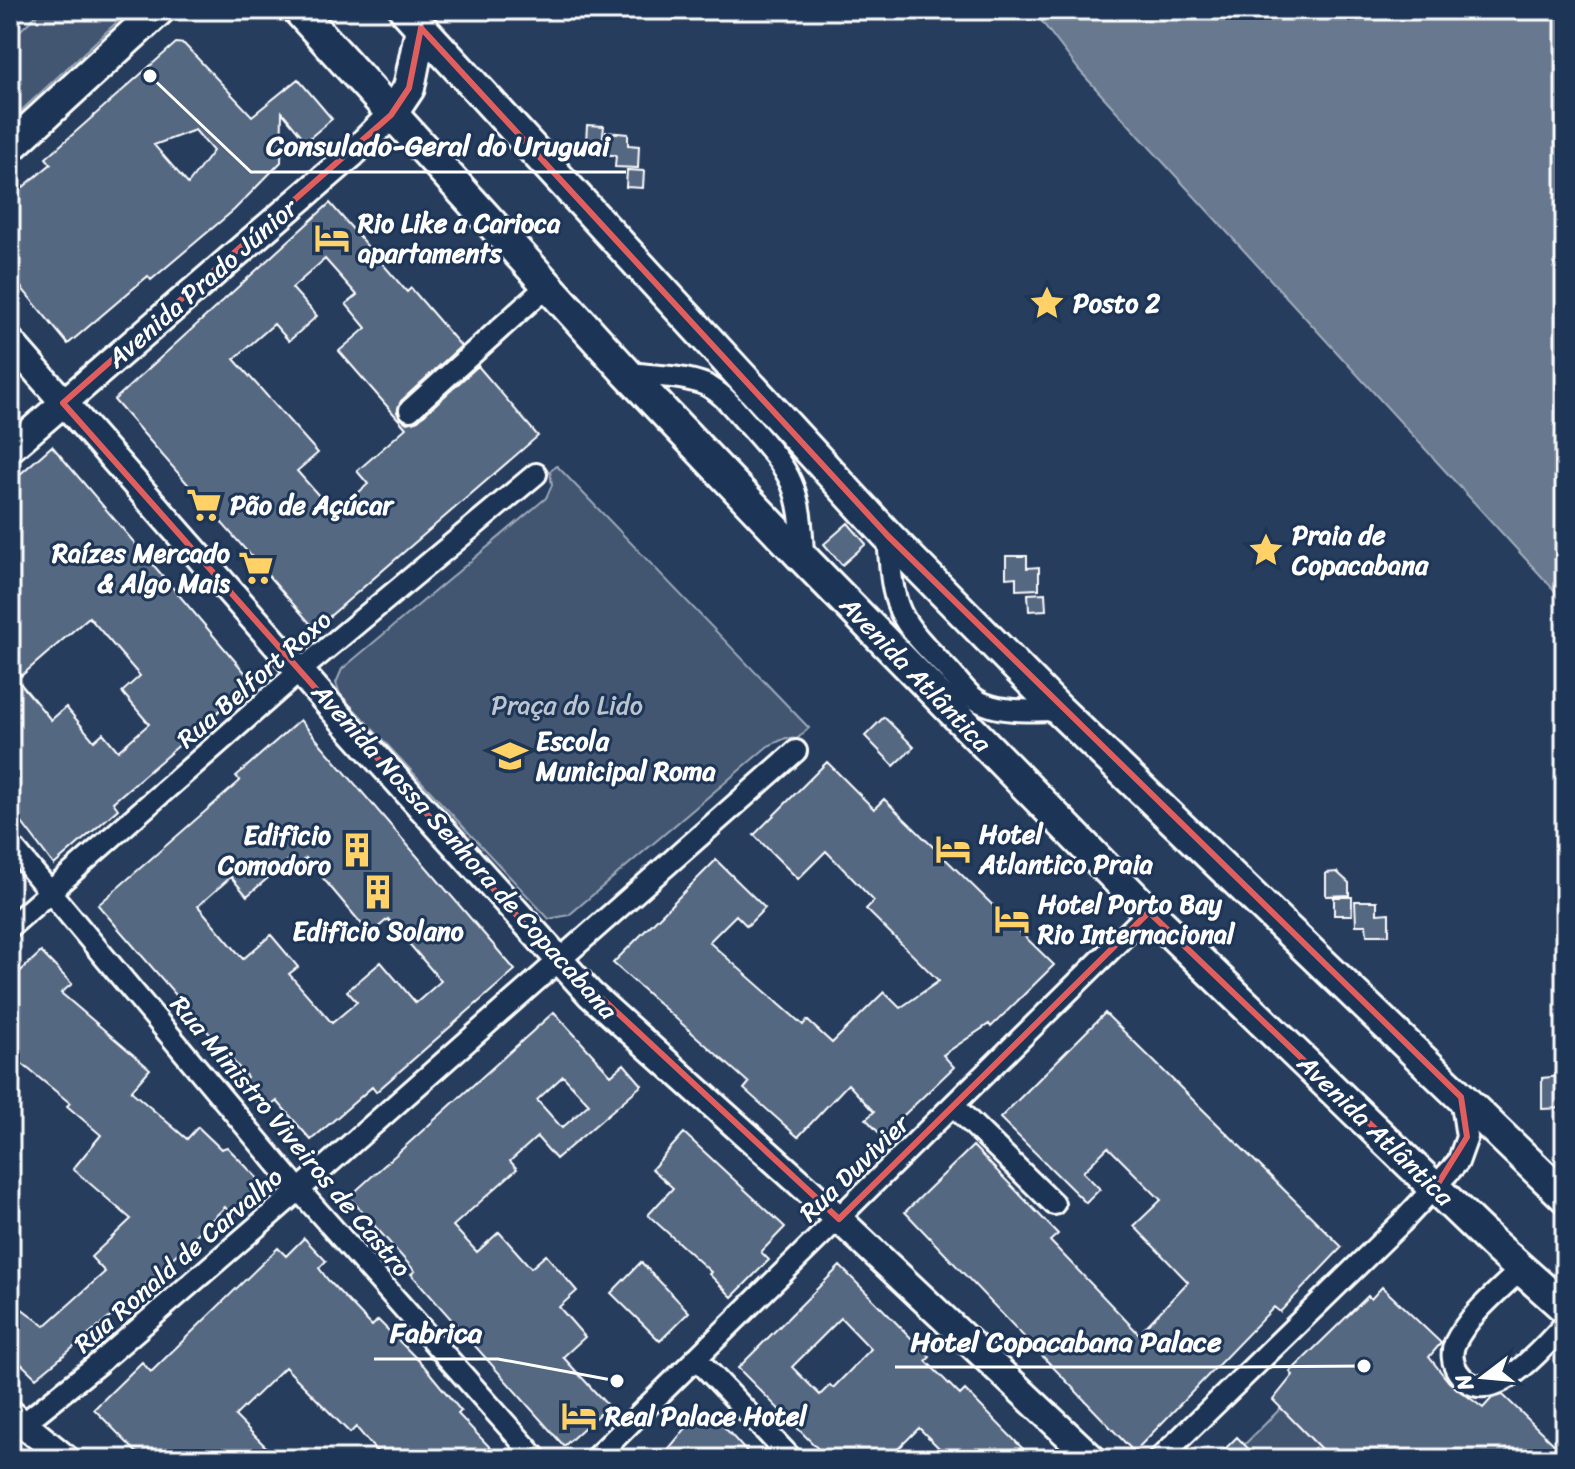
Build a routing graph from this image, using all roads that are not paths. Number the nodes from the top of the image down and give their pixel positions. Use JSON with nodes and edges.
{"nodes":[{"id":1,"x":159,"y":10,"type":"edge"},
{"id":2,"x":298,"y":10,"type":"edge"},
{"id":3,"x":413,"y":19,"type":"edge"},
{"id":4,"x":391,"y":115,"type":"junction"},
{"id":5,"x":10,"y":147,"type":"edge"},
{"id":6,"x":547,"y":286,"type":"junction"},
{"id":7,"x":10,"y":341,"type":"edge"},
{"id":8,"x":627,"y":373,"type":"junction"},
{"id":9,"x":63,"y":403,"type":"junction"},
{"id":10,"x":410,"y":410,"type":"dead end"},
{"id":11,"x":10,"y":449,"type":"edge"},
{"id":12,"x":536,"y":474,"type":"dead end"},
{"id":13,"x":888,"y":536,"type":"junction"},
{"id":14,"x":803,"y":558,"type":"junction"},
{"id":15,"x":301,"y":670,"type":"junction"},
{"id":16,"x":1059,"y":710,"type":"junction"},
{"id":17,"x":796,"y":751,"type":"dead end"},
{"id":18,"x":10,"y":844,"type":"edge"},
{"id":19,"x":52,"y":891,"type":"junction"},
{"id":20,"x":1149,"y":912,"type":"junction"},
{"id":21,"x":10,"y":927,"type":"edge"},
{"id":22,"x":557,"y":959,"type":"junction"},
{"id":23,"x":1461,"y":1097,"type":"junction"},
{"id":24,"x":954,"y":1106,"type":"junction"},
{"id":25,"x":1436,"y":1187,"type":"junction"},
{"id":26,"x":299,"y":1190,"type":"junction"},
{"id":27,"x":1565,"y":1197,"type":"edge"},
{"id":28,"x":1054,"y":1204,"type":"dead end"},
{"id":29,"x":839,"y":1219,"type":"junction"},
{"id":30,"x":1521,"y":1269,"type":"junction"},
{"id":31,"x":1565,"y":1308,"type":"edge"},
{"id":32,"x":1565,"y":1324,"type":"edge"},
{"id":33,"x":696,"y":1358,"type":"junction"},
{"id":34,"x":16,"y":1418,"type":"edge"},
{"id":35,"x":66,"y":1459,"type":"edge"},
{"id":36,"x":537,"y":1459,"type":"edge"},
{"id":37,"x":594,"y":1459,"type":"edge"},
{"id":38,"x":792,"y":1459,"type":"edge"},
{"id":39,"x":1093,"y":1459,"type":"edge"},
{"id":40,"x":1159,"y":1459,"type":"edge"}],
"edges":[{"from":1,"to":5,"type":"highway"},
{"from":2,"to":4,"type":"highway","name":"Avenida Atlântica"},
{"from":3,"to":4,"type":"highway"},
{"from":3,"to":13,"type":"highway"},
{"from":4,"to":6,"type":"highway","name":"Avenida Atlântica"},
{"from":4,"to":9,"type":"main road","name":"Avenida Prado Júnior"},
{"from":6,"to":8,"type":"highway","name":"Avenida Atlântica"},
{"from":6,"to":10,"type":"street"},
{"from":7,"to":9,"type":"main road","name":"Avenida Nossa Senhora de Copacabana"},
{"from":8,"to":14,"type":"highway","name":"Avenida Atlântica"},
{"from":8,"to":14,"type":"street"},
{"from":9,"to":11,"type":"main road","name":"Avenida Prado Júnior"},
{"from":9,"to":15,"type":"main road","name":"Avenida Nossa Senhora de Copacabana"},
{"from":12,"to":15,"type":"street","name":"Rua Belfort Roxo"},
{"from":13,"to":16,"type":"highway"},
{"from":13,"to":16,"type":"street"},
{"from":14,"to":20,"type":"highway","name":"Avenida Atlântica"},
{"from":15,"to":19,"type":"street","name":"Rua Belfort Roxo"},
{"from":15,"to":22,"type":"main road","name":"Avenida Nossa Senhora de Copacabana"},
{"from":16,"to":23,"type":"highway"},
{"from":17,"to":22,"type":"street","name":"Rua Ronald de Carvalho"},
{"from":18,"to":19,"type":"street","name":"Rua Ministro Viveiros de Castro"},
{"from":19,"to":21,"type":"street","name":"Rua Belfort Roxo"},
{"from":19,"to":26,"type":"street","name":"Rua Ministro Viveiros de Castro"},
{"from":20,"to":24,"type":"street","name":"Rua Duvivier"},
{"from":20,"to":25,"type":"highway","name":"Avenida Atlântica"},
{"from":22,"to":26,"type":"street","name":"Rua Ronald de Carvalho"},
{"from":22,"to":29,"type":"main road","name":"Avenida Nossa Senhora de Copacabana"},
{"from":23,"to":25,"type":"street"},
{"from":23,"to":27,"type":"highway"},
{"from":24,"to":28,"type":"street"},
{"from":24,"to":29,"type":"street","name":"Rua Duvivier"},
{"from":25,"to":30,"type":"highway","name":"Avenida Atlântica"},
{"from":25,"to":40,"type":"street"},
{"from":26,"to":34,"type":"street","name":"Rua Ronald de Carvalho"},
{"from":26,"to":36,"type":"street","name":"Rua Ministro Viveiros de Castro"},
{"from":29,"to":33,"type":"street","name":"Rua Duvivier"},
{"from":29,"to":39,"type":"main road","name":"Avenida Nossa Senhora de Copacabana"},
{"from":30,"to":31,"type":"highway","name":"Avenida Atlântica"},
{"from":30,"to":32,"type":"street"},
{"from":33,"to":37,"type":"street","name":"Rua Duvivier"},
{"from":33,"to":38,"type":"street"},
{"from":34,"to":35,"type":"main road"}]}
